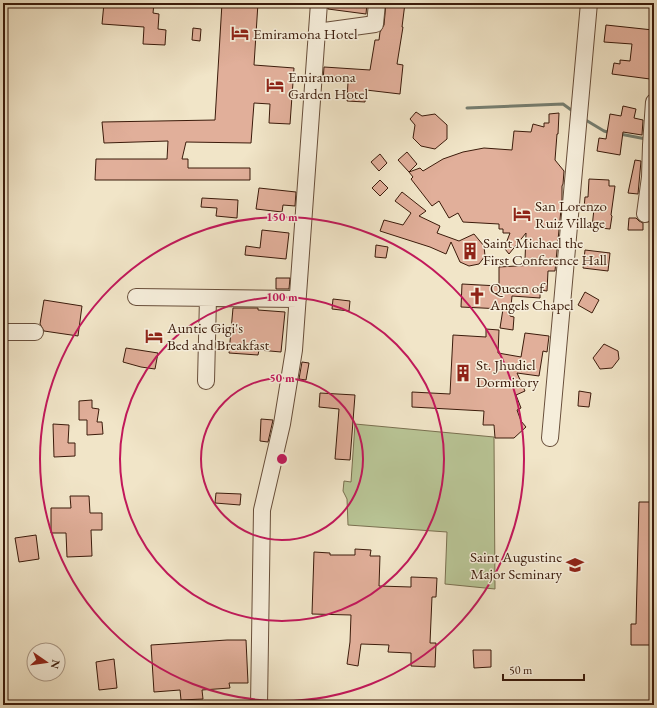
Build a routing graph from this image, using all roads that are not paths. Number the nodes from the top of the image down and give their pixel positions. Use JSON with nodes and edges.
{"nodes":[{"id":1,"x":319,"y":3,"type":"edge"},
{"id":2,"x":377,"y":3,"type":"edge"},
{"id":3,"x":590,"y":3,"type":"edge"},
{"id":4,"x":317,"y":32,"type":"junction"},
{"id":5,"x":654,"y":102,"type":"edge"},
{"id":6,"x":645,"y":214,"type":"dead end"},
{"id":7,"x":136,"y":297,"type":"dead end"},
{"id":8,"x":208,"y":298,"type":"junction"},
{"id":9,"x":298,"y":299,"type":"junction"},
{"id":10,"x":3,"y":332,"type":"edge"},
{"id":11,"x":35,"y":332,"type":"dead end"},
{"id":12,"x":206,"y":381,"type":"dead end"},
{"id":13,"x":550,"y":438,"type":"dead end"},
{"id":14,"x":259,"y":705,"type":"edge"}],
"edges":[{"from":1,"to":4,"type":"street"},
{"from":2,"to":4,"type":"street"},
{"from":3,"to":13,"type":"street"},
{"from":4,"to":9,"type":"street"},
{"from":5,"to":6,"type":"street"},
{"from":7,"to":8,"type":"street"},
{"from":8,"to":9,"type":"street"},
{"from":8,"to":12,"type":"street"},
{"from":9,"to":14,"type":"street"},
{"from":10,"to":11,"type":"street"}]}
